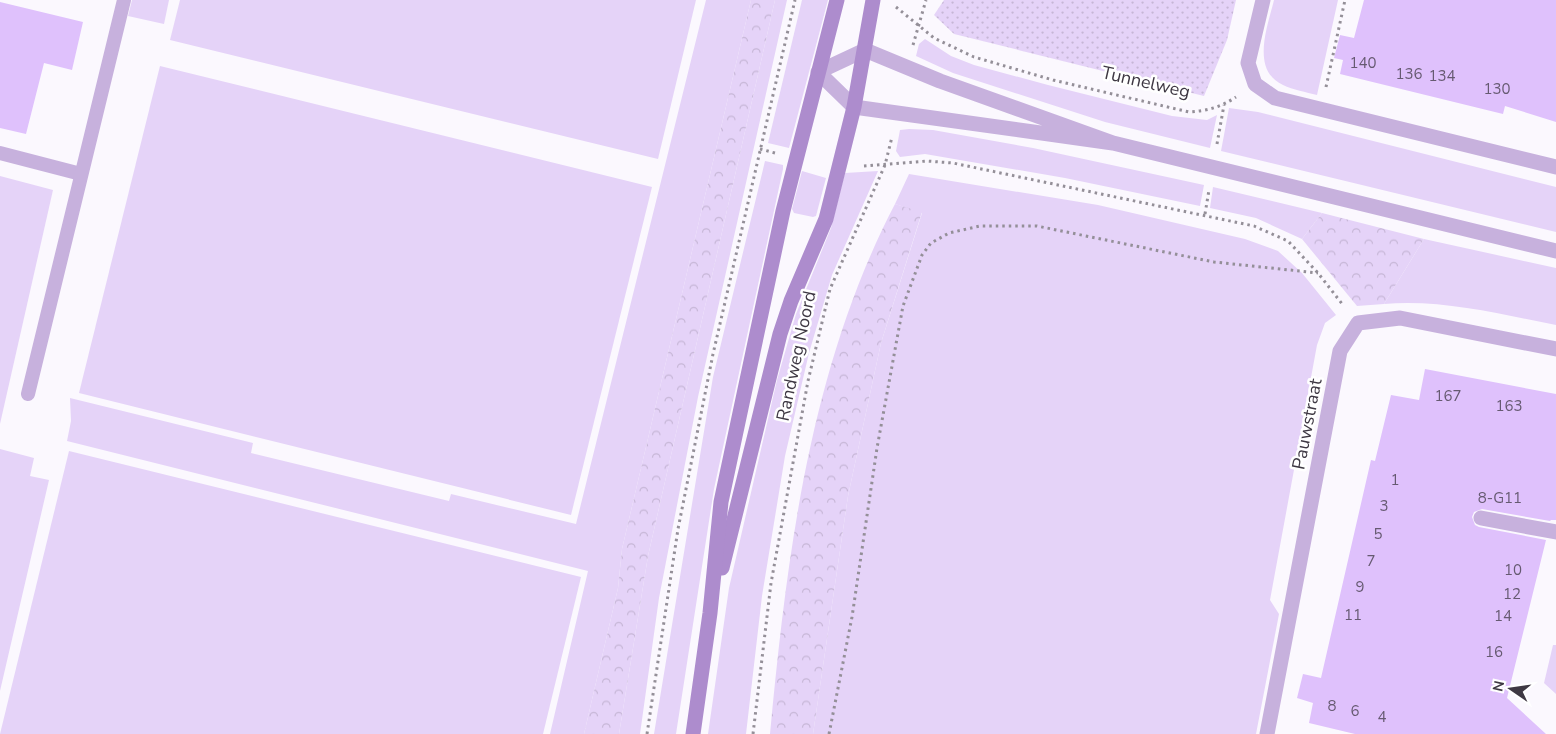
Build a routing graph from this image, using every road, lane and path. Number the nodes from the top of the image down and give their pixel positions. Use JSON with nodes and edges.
{"nodes":[{"id":1,"x":124,"y":0,"type":"edge"},
{"id":2,"x":795,"y":0,"type":"edge"},
{"id":3,"x":838,"y":0,"type":"edge"},
{"id":4,"x":873,"y":0,"type":"edge"},
{"id":5,"x":926,"y":0,"type":"edge"},
{"id":6,"x":1263,"y":0,"type":"edge"},
{"id":7,"x":1345,"y":0,"type":"edge"},
{"id":8,"x":890,"y":5,"type":"dead end"},
{"id":9,"x":917,"y":25,"type":"junction"},
{"id":10,"x":865,"y":50,"type":"junction"},
{"id":11,"x":907,"y":68,"type":"junction"},
{"id":12,"x":818,"y":72,"type":"junction"},
{"id":13,"x":1255,"y":84,"type":"junction"},
{"id":14,"x":854,"y":107,"type":"junction"},
{"id":15,"x":1321,"y":110,"type":"junction"},
{"id":16,"x":897,"y":113,"type":"junction"},
{"id":17,"x":1113,"y":143,"type":"junction"},
{"id":18,"x":0,"y":153,"type":"edge"},
{"id":19,"x":886,"y":165,"type":"junction"},
{"id":20,"x":1556,"y":167,"type":"edge"},
{"id":21,"x":81,"y":174,"type":"junction"},
{"id":22,"x":1556,"y":251,"type":"edge"},
{"id":23,"x":1318,"y":273,"type":"junction"},
{"id":24,"x":1358,"y":324,"type":"junction"},
{"id":25,"x":1556,"y":349,"type":"edge"},
{"id":26,"x":28,"y":394,"type":"dead end"},
{"id":27,"x":1481,"y":518,"type":"dead end"},
{"id":28,"x":1556,"y":532,"type":"edge"},
{"id":29,"x":710,"y":613,"type":"junction"},
{"id":30,"x":647,"y":734,"type":"edge"},
{"id":31,"x":694,"y":734,"type":"edge"},
{"id":32,"x":753,"y":734,"type":"edge"},
{"id":33,"x":830,"y":734,"type":"edge"},
{"id":34,"x":1267,"y":734,"type":"edge"}],
"edges":[{"from":1,"to":21,"type":"lane"},
{"from":2,"to":30,"type":"path"},
{"from":3,"to":12,"type":"main road","name":"Randweg Noord"},
{"from":4,"to":10,"type":"main road","name":"Randweg Noord"},
{"from":5,"to":9,"type":"path"},
{"from":6,"to":13,"type":"street"},
{"from":7,"to":15,"type":"path"},
{"from":8,"to":9,"type":"path","name":"Tunnelweg"},
{"from":9,"to":11,"type":"path"},
{"from":9,"to":13,"type":"path","name":"Tunnelweg"},
{"from":10,"to":11,"type":"street"},
{"from":10,"to":12,"type":"street"},
{"from":10,"to":14,"type":"main road","name":"Randweg Noord"},
{"from":11,"to":17,"type":"street"},
{"from":12,"to":14,"type":"street"},
{"from":12,"to":29,"type":"main road","name":"Randweg Noord"},
{"from":13,"to":15,"type":"street"},
{"from":14,"to":16,"type":"street"},
{"from":14,"to":29,"type":"main road","name":"Randweg Noord"},
{"from":15,"to":20,"type":"street"},
{"from":16,"to":17,"type":"street"},
{"from":16,"to":19,"type":"path","name":"Randweg Noord"},
{"from":17,"to":22,"type":"street"},
{"from":18,"to":21,"type":"lane"},
{"from":19,"to":23,"type":"path"},
{"from":19,"to":32,"type":"path","name":"Randweg Noord"},
{"from":21,"to":26,"type":"lane"},
{"from":23,"to":24,"type":"path"},
{"from":23,"to":33,"type":"path"},
{"from":24,"to":25,"type":"street"},
{"from":24,"to":34,"type":"street","name":"Pauwstraat"},
{"from":27,"to":28,"type":"street"},
{"from":29,"to":31,"type":"main road","name":"Randweg Noord"}]}
